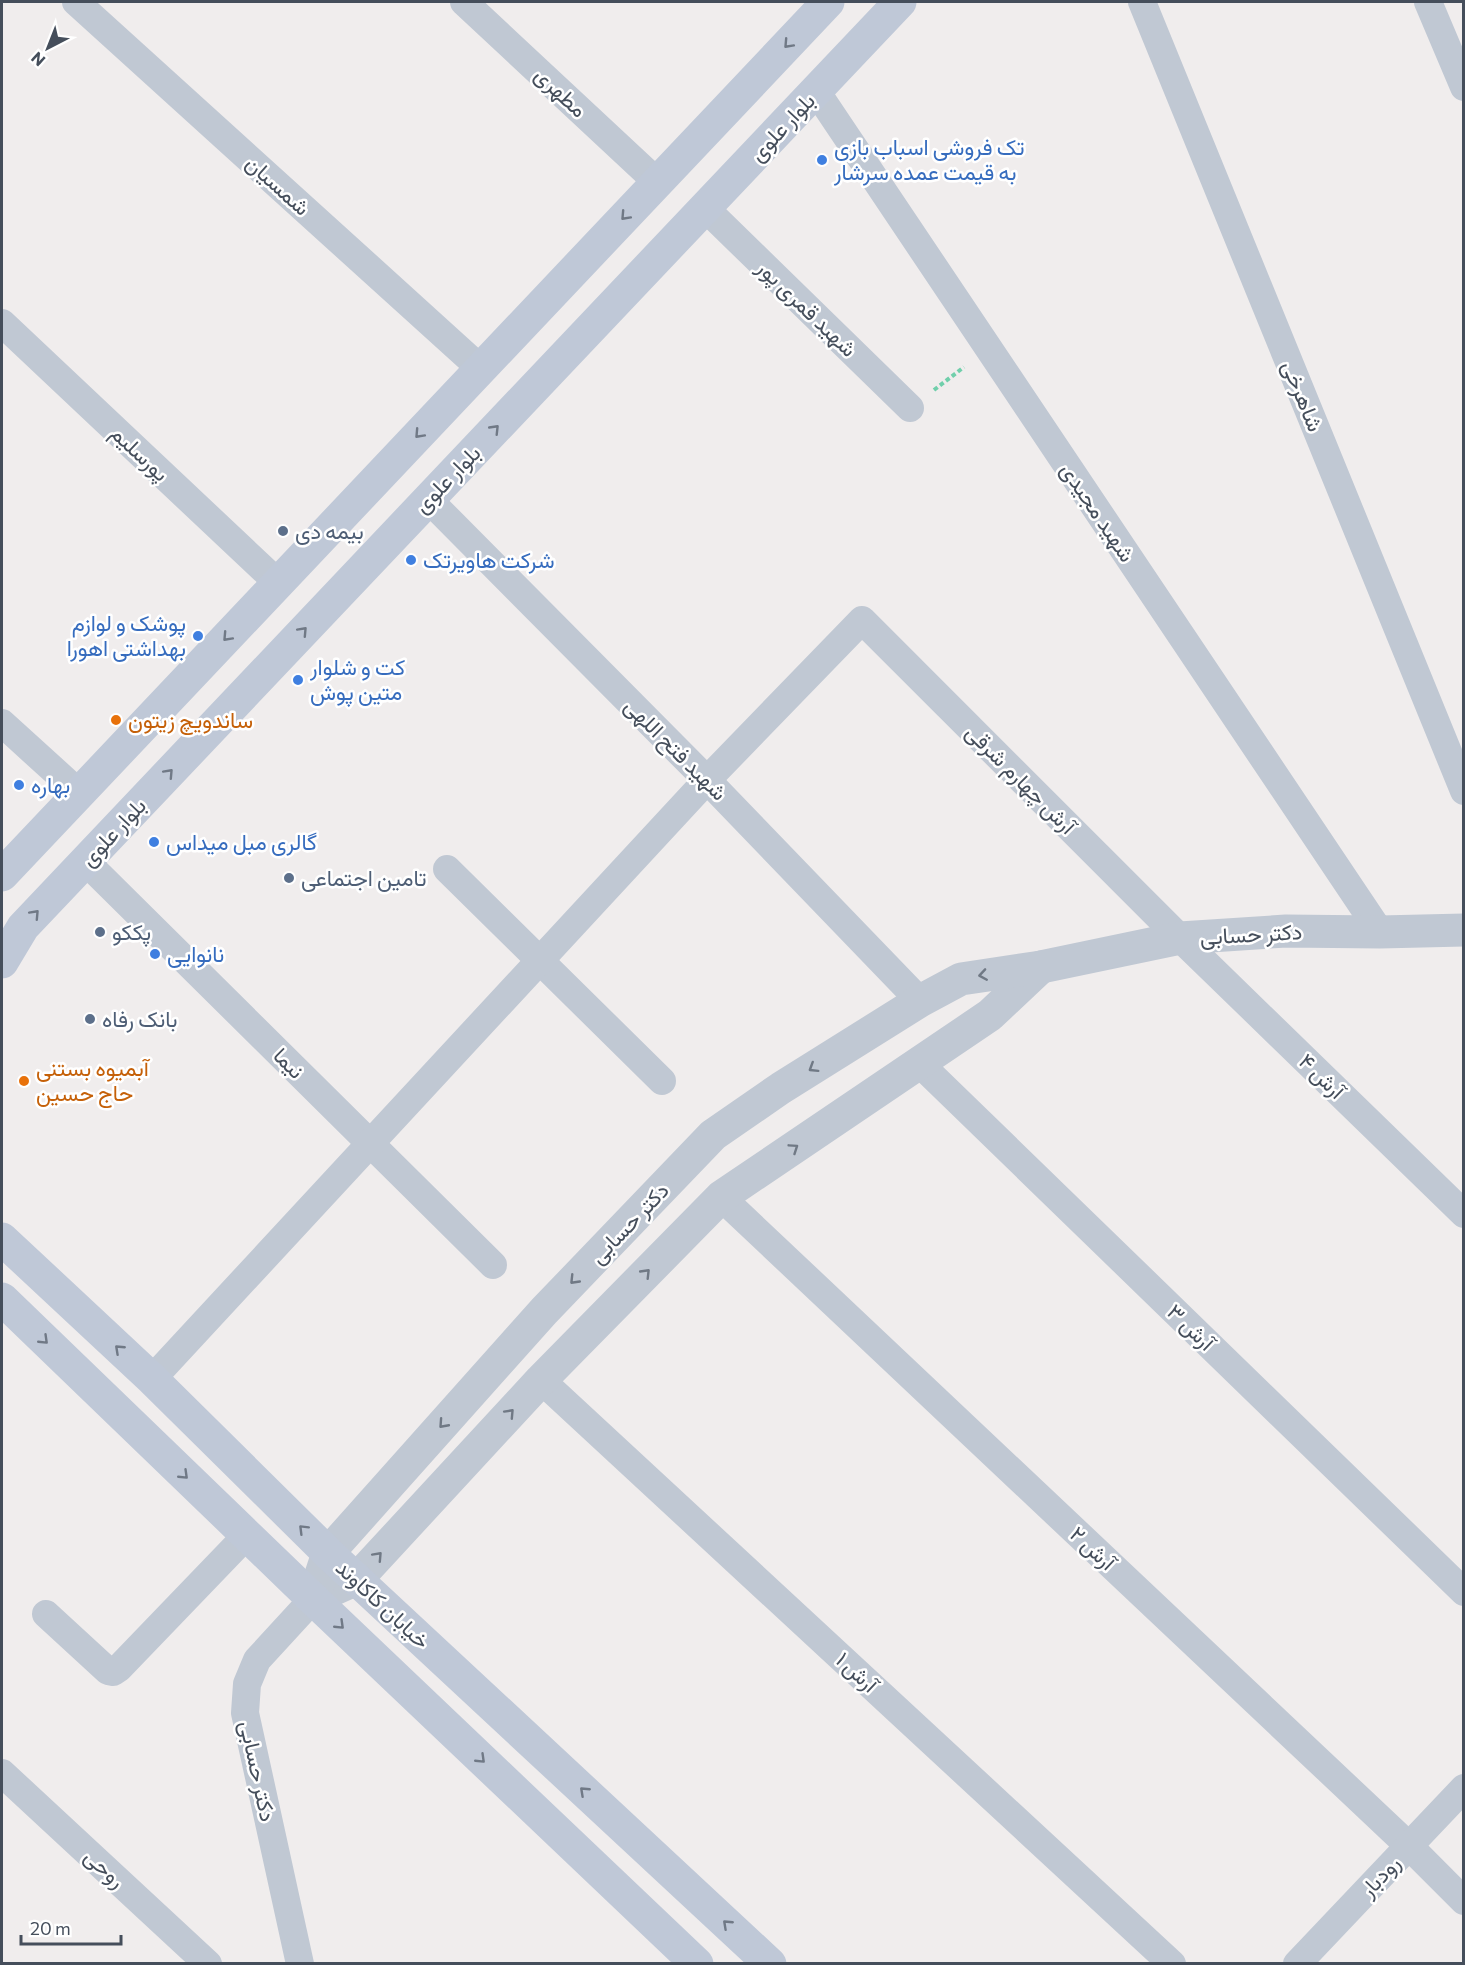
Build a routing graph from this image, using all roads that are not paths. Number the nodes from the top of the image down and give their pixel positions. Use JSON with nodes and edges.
{"nodes":[{"id":1,"x":76,"y":2,"type":"edge"},
{"id":2,"x":464,"y":2,"type":"edge"},
{"id":3,"x":828,"y":2,"type":"edge"},
{"id":4,"x":900,"y":2,"type":"edge"},
{"id":5,"x":1142,"y":2,"type":"edge"},
{"id":6,"x":1432,"y":3,"type":"edge"},
{"id":7,"x":1464,"y":87,"type":"edge"},
{"id":8,"x":816,"y":91,"type":"junction"},
{"id":9,"x":657,"y":182,"type":"junction"},
{"id":10,"x":705,"y":208,"type":"junction"},
{"id":11,"x":2,"y":323,"type":"edge"},
{"id":12,"x":481,"y":369,"type":"junction"},
{"id":13,"x":910,"y":408,"type":"road end"},
{"id":14,"x":428,"y":499,"type":"junction"},
{"id":15,"x":278,"y":583,"type":"junction"},
{"id":16,"x":2,"y":723,"type":"edge"},
{"id":17,"x":707,"y":780,"type":"junction"},
{"id":18,"x":1464,"y":791,"type":"edge"},
{"id":19,"x":79,"y":793,"type":"junction"},
{"id":20,"x":85,"y":861,"type":"junction"},
{"id":21,"x":447,"y":869,"type":"dead end"},
{"id":22,"x":2,"y":875,"type":"edge"},
{"id":23,"x":1462,"y":927,"type":"edge"},
{"id":24,"x":1380,"y":932,"type":"junction"},
{"id":25,"x":1180,"y":938,"type":"junction"},
{"id":26,"x":541,"y":960,"type":"junction"},
{"id":27,"x":2,"y":962,"type":"edge"},
{"id":28,"x":1041,"y":967,"type":"junction"},
{"id":29,"x":920,"y":1001,"type":"junction"},
{"id":30,"x":919,"y":1063,"type":"junction"},
{"id":31,"x":662,"y":1081,"type":"dead end"},
{"id":32,"x":370,"y":1144,"type":"junction"},
{"id":33,"x":721,"y":1197,"type":"junction"},
{"id":34,"x":1464,"y":1214,"type":"edge"},
{"id":35,"x":2,"y":1239,"type":"edge"},
{"id":36,"x":493,"y":1265,"type":"dead end"},
{"id":37,"x":2,"y":1299,"type":"edge"},
{"id":38,"x":152,"y":1379,"type":"junction"},
{"id":39,"x":541,"y":1380,"type":"junction"},
{"id":40,"x":247,"y":1535,"type":"junction"},
{"id":41,"x":328,"y":1553,"type":"junction"},
{"id":42,"x":357,"y":1579,"type":"junction"},
{"id":43,"x":1464,"y":1592,"type":"edge"},
{"id":44,"x":313,"y":1599,"type":"junction"},
{"id":45,"x":46,"y":1614,"type":"dead end"},
{"id":46,"x":2,"y":1773,"type":"edge"},
{"id":47,"x":1464,"y":1788,"type":"edge"},
{"id":48,"x":1409,"y":1846,"type":"junction"},
{"id":49,"x":1464,"y":1901,"type":"edge"},
{"id":50,"x":208,"y":1964,"type":"edge"},
{"id":51,"x":300,"y":1964,"type":"edge"},
{"id":52,"x":697,"y":1964,"type":"edge"},
{"id":53,"x":770,"y":1964,"type":"edge"},
{"id":54,"x":1172,"y":1964,"type":"edge"},
{"id":55,"x":1297,"y":1964,"type":"edge"}],
"edges":[{"from":1,"to":12,"type":"street","name":"شمسیان"},
{"from":2,"to":9,"type":"street","name":"مطهری"},
{"from":3,"to":9,"type":"main road","one_way":true},
{"from":4,"to":8,"type":"main road","name":"بلوار علوی"},
{"from":5,"to":18,"type":"street","name":"شاهرخی"},
{"from":6,"to":7,"type":"street"},
{"from":8,"to":10,"type":"main road","name":"بلوار علوی"},
{"from":8,"to":24,"type":"street","name":"شهید مجیدی"},
{"from":9,"to":12,"type":"main road","one_way":true},
{"from":10,"to":13,"type":"street","name":"شهید قمری پور"},
{"from":14,"to":10,"type":"main road","name":"بلوار علوی","one_way":true},
{"from":11,"to":15,"type":"street","name":"پورسلیم"},
{"from":12,"to":15,"type":"main road","one_way":true},
{"from":14,"to":17,"type":"street","name":"شهید فتح اللهی"},
{"from":20,"to":14,"type":"main road","name":"بلوار علوی","one_way":true},
{"from":15,"to":19,"type":"main road","one_way":true},
{"from":16,"to":19,"type":"street"},
{"from":17,"to":25,"type":"street","name":"آرش چهارم شرقی"},
{"from":17,"to":26,"type":"street"},
{"from":17,"to":29,"type":"street","name":"شهید فتح اللهی"},
{"from":19,"to":22,"type":"main road"},
{"from":27,"to":20,"type":"main road","name":"بلوار علوی","one_way":true},
{"from":20,"to":32,"type":"street","name":"نیما"},
{"from":21,"to":26,"type":"street"},
{"from":23,"to":24,"type":"street","name":"دکتر حسابی"},
{"from":24,"to":25,"type":"street","name":"دکتر حسابی"},
{"from":25,"to":28,"type":"street","name":"دکتر حسابی"},
{"from":25,"to":34,"type":"street","name":"آرش ۴"},
{"from":26,"to":31,"type":"street"},
{"from":26,"to":32,"type":"street"},
{"from":28,"to":29,"type":"street","name":"دکتر حسابی","one_way":true},
{"from":28,"to":30,"type":"street","name":"دکتر حسابی"},
{"from":29,"to":41,"type":"street","name":"دکتر حسابی","one_way":true},
{"from":33,"to":30,"type":"street","name":"دکتر حسابی","one_way":true},
{"from":30,"to":43,"type":"street","name":"آرش ۳"},
{"from":32,"to":36,"type":"street","name":"نیما"},
{"from":32,"to":38,"type":"street"},
{"from":39,"to":33,"type":"street","name":"دکتر حسابی","one_way":true},
{"from":33,"to":48,"type":"street","name":"آرش ۲"},
{"from":38,"to":35,"type":"main road","name":"خیابان کاکاوند","one_way":true},
{"from":37,"to":40,"type":"main road","name":"خیابان کاکاوند","one_way":true},
{"from":41,"to":38,"type":"main road","name":"خیابان کاکاوند","one_way":true},
{"from":42,"to":39,"type":"street","name":"دکتر حسابی","one_way":true},
{"from":39,"to":54,"type":"street","name":"آرش ۱"},
{"from":40,"to":44,"type":"main road","name":"خیابان کاکاوند"},
{"from":40,"to":45,"type":"street"},
{"from":41,"to":42,"type":"main road","name":"خیابان کاکاوند"},
{"from":41,"to":44,"type":"street","name":"دکتر حسابی"},
{"from":42,"to":44,"type":"street","name":"دکتر حسابی"},
{"from":53,"to":42,"type":"main road","name":"خیابان کاکاوند","one_way":true},
{"from":44,"to":51,"type":"street","name":"دکتر حسابی"},
{"from":44,"to":52,"type":"main road","name":"خیابان کاکاوند","one_way":true},
{"from":46,"to":50,"type":"street","name":"روحی"},
{"from":47,"to":48,"type":"street","name":"رودبار"},
{"from":48,"to":49,"type":"street","name":"آرش ۲"},
{"from":48,"to":55,"type":"street","name":"رودبار"}]}
